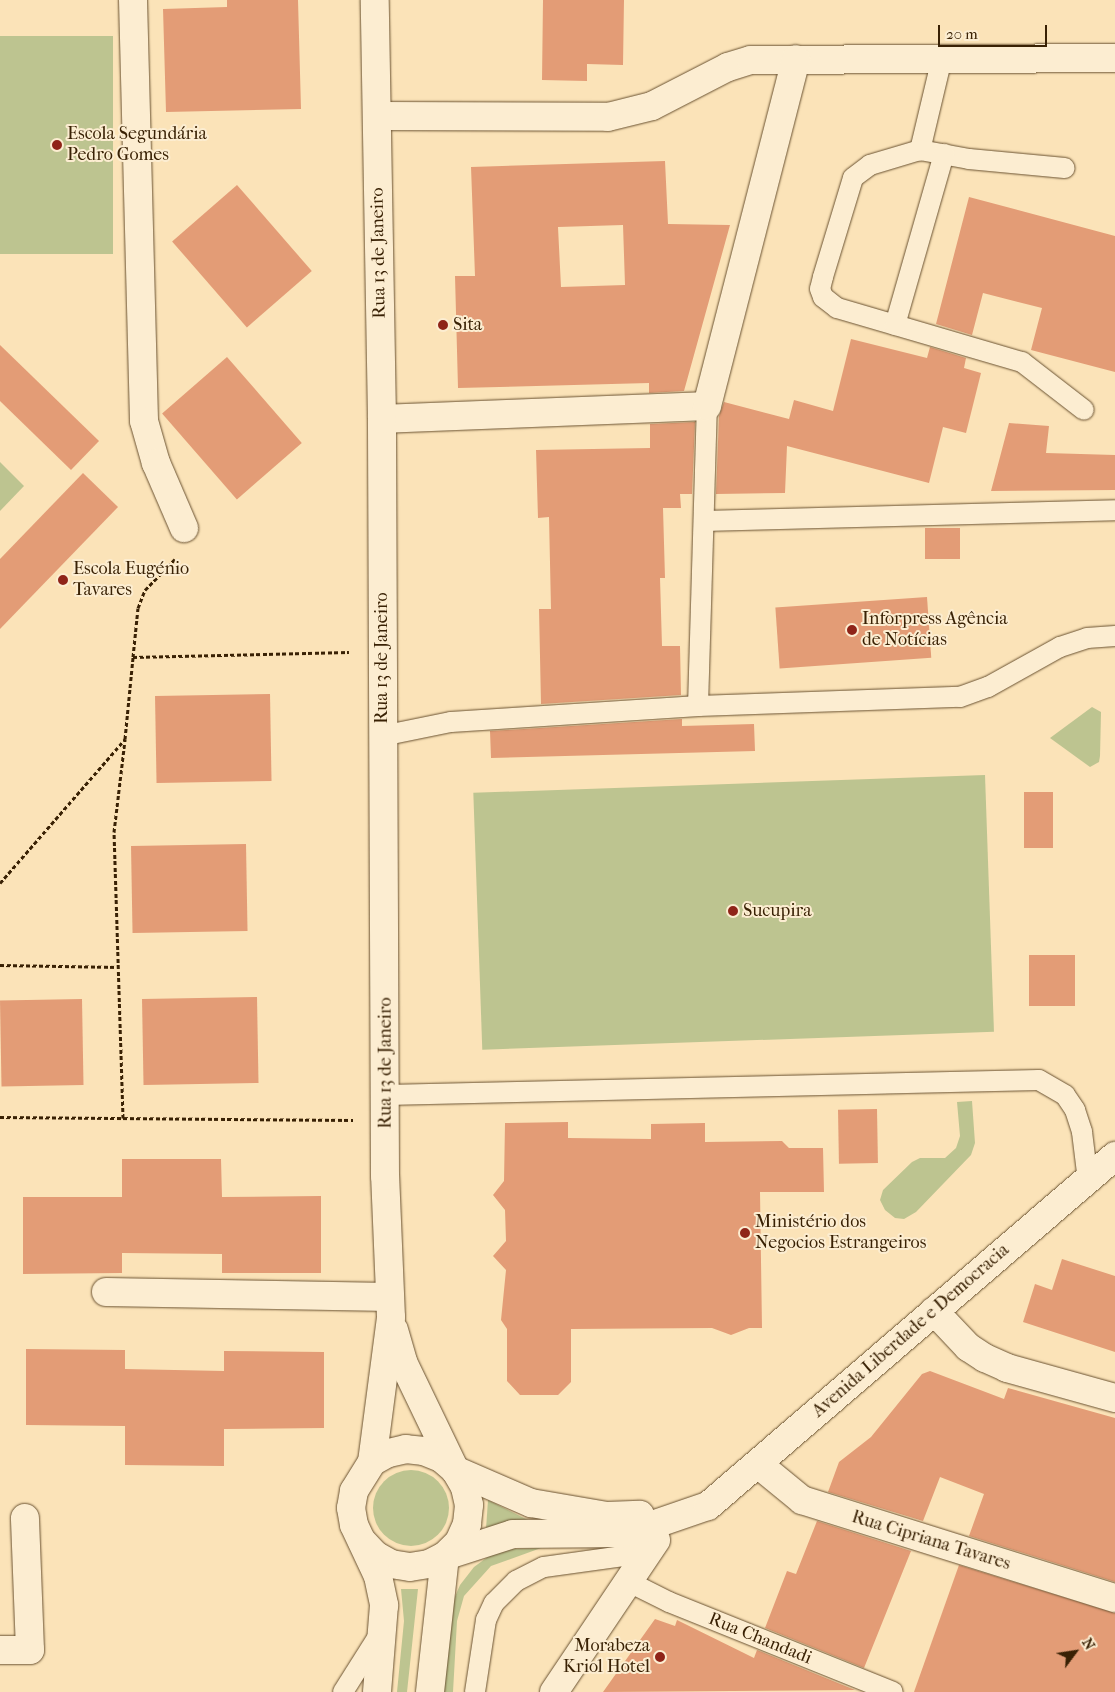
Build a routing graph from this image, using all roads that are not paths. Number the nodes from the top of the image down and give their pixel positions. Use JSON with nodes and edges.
{"nodes":[{"id":1,"x":133,"y":0,"type":"edge"},
{"id":2,"x":375,"y":0,"type":"edge"},
{"id":3,"x":942,"y":58,"type":"junction"},
{"id":4,"x":1115,"y":58,"type":"edge"},
{"id":5,"x":796,"y":59,"type":"junction"},
{"id":6,"x":378,"y":116,"type":"junction"},
{"id":7,"x":920,"y":150,"type":"junction"},
{"id":8,"x":944,"y":154,"type":"junction"},
{"id":9,"x":1065,"y":168,"type":"dead end"},
{"id":10,"x":895,"y":325,"type":"junction"},
{"id":11,"x":708,"y":406,"type":"junction"},
{"id":12,"x":1084,"y":410,"type":"dead end"},
{"id":13,"x":382,"y":420,"type":"junction"},
{"id":14,"x":1115,"y":510,"type":"edge"},
{"id":15,"x":704,"y":521,"type":"junction"},
{"id":16,"x":184,"y":528,"type":"road end"},
{"id":17,"x":1115,"y":636,"type":"edge"},
{"id":18,"x":698,"y":706,"type":"junction"},
{"id":19,"x":382,"y":736,"type":"junction"},
{"id":20,"x":386,"y":1107,"type":"junction"},
{"id":21,"x":1115,"y":1156,"type":"edge"},
{"id":22,"x":1088,"y":1181,"type":"junction"},
{"id":23,"x":106,"y":1292,"type":"dead end"},
{"id":24,"x":390,"y":1307,"type":"junction"},
{"id":25,"x":934,"y":1311,"type":"junction"},
{"id":26,"x":1115,"y":1398,"type":"edge"},
{"id":27,"x":372,"y":1462,"type":"junction"},
{"id":28,"x":758,"y":1464,"type":"junction"},
{"id":29,"x":455,"y":1470,"type":"junction"},
{"id":30,"x":708,"y":1506,"type":"junction"},
{"id":31,"x":25,"y":1518,"type":"dead end"},
{"id":32,"x":656,"y":1540,"type":"junction"},
{"id":33,"x":362,"y":1541,"type":"junction"},
{"id":34,"x":445,"y":1556,"type":"junction"},
{"id":35,"x":629,"y":1582,"type":"junction"},
{"id":36,"x":1115,"y":1598,"type":"edge"},
{"id":37,"x":382,"y":1630,"type":"junction"},
{"id":38,"x":0,"y":1650,"type":"edge"},
{"id":39,"x":558,"y":1691,"type":"edge"},
{"id":40,"x":343,"y":1692,"type":"edge"},
{"id":41,"x":377,"y":1692,"type":"edge"},
{"id":42,"x":430,"y":1692,"type":"edge"},
{"id":43,"x":475,"y":1692,"type":"edge"},
{"id":44,"x":893,"y":1692,"type":"edge"}],
"edges":[{"from":1,"to":16,"type":"street"},
{"from":2,"to":6,"type":"street","name":"Rua 13 de Janeiro"},
{"from":3,"to":4,"type":"street"},
{"from":3,"to":5,"type":"street"},
{"from":3,"to":7,"type":"lane"},
{"from":5,"to":6,"type":"street"},
{"from":5,"to":11,"type":"street"},
{"from":6,"to":13,"type":"street","name":"Rua 13 de Janeiro"},
{"from":7,"to":8,"type":"lane"},
{"from":7,"to":10,"type":"lane"},
{"from":8,"to":9,"type":"lane"},
{"from":8,"to":10,"type":"lane"},
{"from":10,"to":12,"type":"lane"},
{"from":11,"to":13,"type":"street"},
{"from":11,"to":15,"type":"lane"},
{"from":13,"to":19,"type":"street","name":"Rua 13 de Janeiro"},
{"from":14,"to":15,"type":"lane"},
{"from":15,"to":18,"type":"lane"},
{"from":17,"to":18,"type":"lane"},
{"from":18,"to":19,"type":"lane"},
{"from":19,"to":20,"type":"street","name":"Rua 13 de Janeiro"},
{"from":20,"to":22,"type":"lane"},
{"from":20,"to":24,"type":"street","name":"Rua 13 de Janeiro"},
{"from":21,"to":22,"type":"street","name":"Avenida Liberdade e Democracia"},
{"from":22,"to":25,"type":"street","name":"Avenida Liberdade e Democracia"},
{"from":23,"to":24,"type":"street"},
{"from":24,"to":27,"type":"street","name":"Rua 13 de Janeiro"},
{"from":24,"to":29,"type":"street","name":"Rua 13 de Janeiro"},
{"from":25,"to":26,"type":"street"},
{"from":25,"to":28,"type":"street","name":"Avenida Liberdade e Democracia"},
{"from":27,"to":29,"type":"street"},
{"from":27,"to":33,"type":"street"},
{"from":28,"to":30,"type":"street","name":"Avenida Liberdade e Democracia"},
{"from":28,"to":36,"type":"street","name":"Rua Cipriana Tavares"},
{"from":29,"to":30,"type":"street"},
{"from":29,"to":34,"type":"street"},
{"from":30,"to":32,"type":"lane"},
{"from":30,"to":34,"type":"street","name":"Avenida Liberdade e Democracia"},
{"from":31,"to":38,"type":"street"},
{"from":32,"to":35,"type":"street"},
{"from":32,"to":43,"type":"lane"},
{"from":33,"to":34,"type":"street"},
{"from":33,"to":37,"type":"street"},
{"from":34,"to":42,"type":"street"},
{"from":35,"to":39,"type":"street"},
{"from":35,"to":44,"type":"lane","name":"Rua Chandadi"},
{"from":37,"to":40,"type":"lane"},
{"from":37,"to":41,"type":"street"}]}
